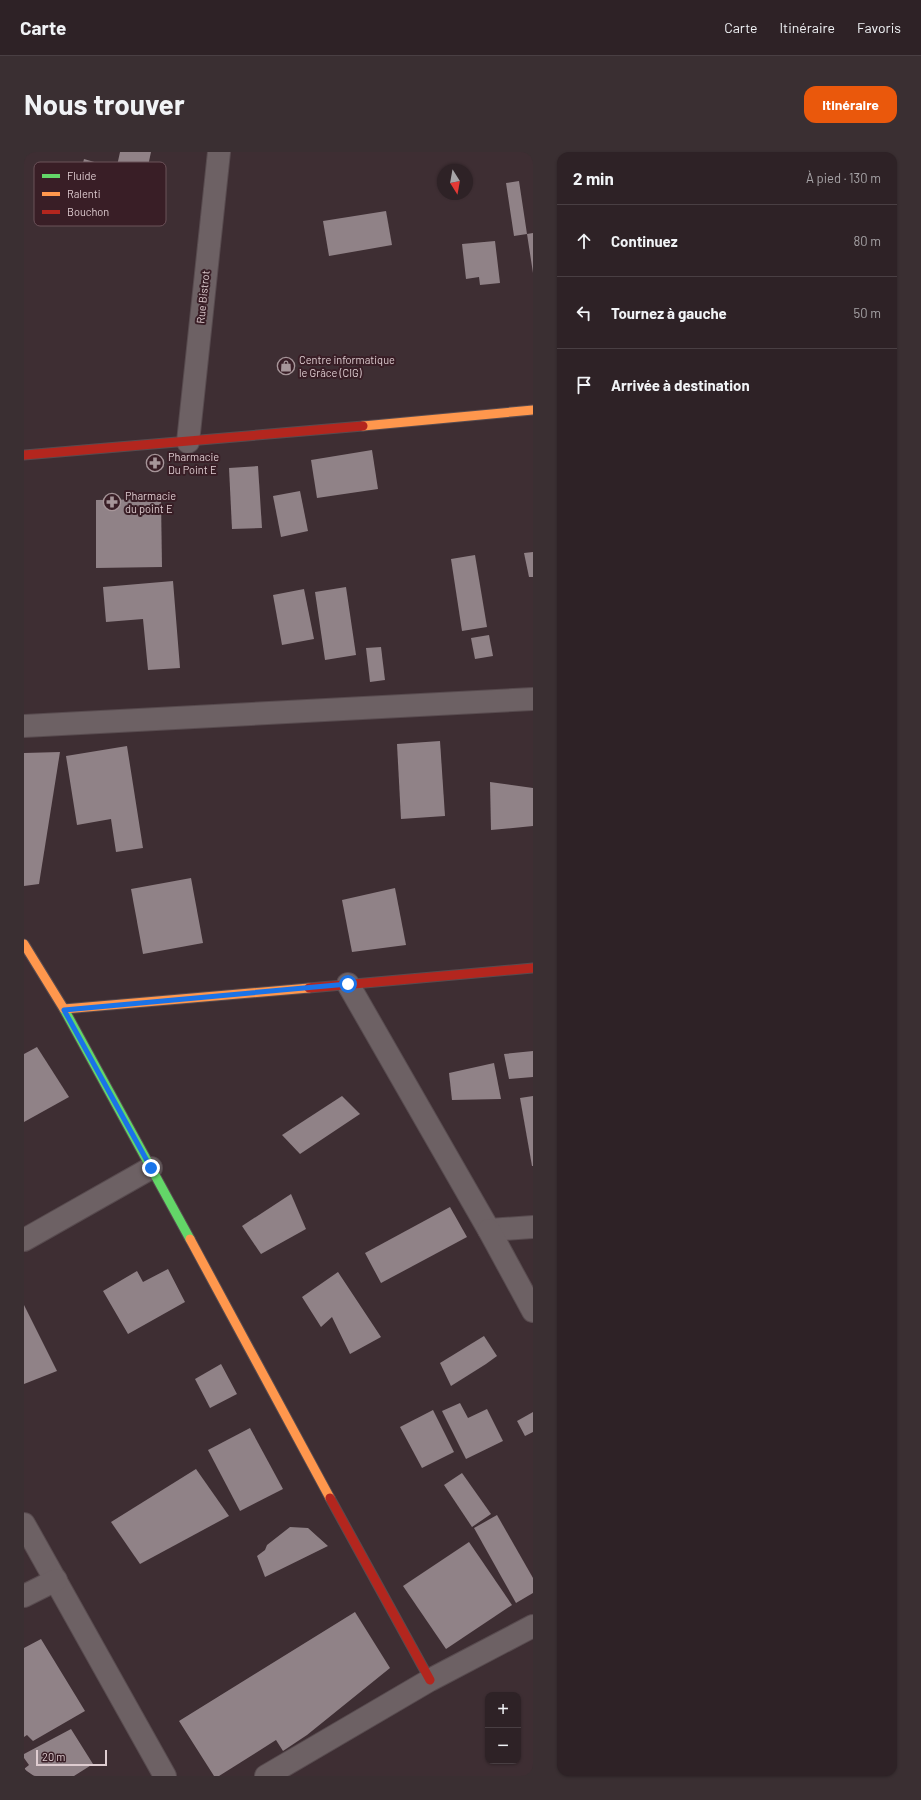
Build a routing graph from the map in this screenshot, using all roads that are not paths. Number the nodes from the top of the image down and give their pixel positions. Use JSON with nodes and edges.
{"nodes":[{"id":1,"x":219,"y":152,"type":"edge"},
{"id":2,"x":533,"y":410,"type":"edge"},
{"id":3,"x":188,"y":442,"type":"junction"},
{"id":4,"x":24,"y":454,"type":"edge"},
{"id":5,"x":533,"y":698,"type":"edge"},
{"id":6,"x":24,"y":726,"type":"edge"},
{"id":7,"x":24,"y":944,"type":"edge"},
{"id":8,"x":533,"y":968,"type":"edge"},
{"id":9,"x":348,"y":984,"type":"junction"},
{"id":10,"x":64,"y":1010,"type":"junction"},
{"id":11,"x":151,"y":1168,"type":"junction"},
{"id":12,"x":533,"y":1227,"type":"edge"},
{"id":13,"x":489,"y":1230,"type":"junction"},
{"id":14,"x":24,"y":1240,"type":"edge"},
{"id":15,"x":533,"y":1311,"type":"edge"},
{"id":16,"x":24,"y":1524,"type":"edge"},
{"id":17,"x":56,"y":1580,"type":"junction"},
{"id":18,"x":24,"y":1596,"type":"edge"},
{"id":19,"x":533,"y":1626,"type":"edge"},
{"id":20,"x":430,"y":1680,"type":"junction"},
{"id":21,"x":165,"y":1776,"type":"edge"},
{"id":22,"x":266,"y":1776,"type":"edge"}],
"edges":[{"from":1,"to":3,"type":"street","name":"Rue Bistrot"},
{"from":2,"to":3,"type":"street"},
{"from":3,"to":4,"type":"street"},
{"from":5,"to":6,"type":"street"},
{"from":7,"to":10,"type":"street"},
{"from":8,"to":9,"type":"street"},
{"from":9,"to":10,"type":"street"},
{"from":9,"to":13,"type":"street"},
{"from":10,"to":11,"type":"street"},
{"from":11,"to":14,"type":"street"},
{"from":11,"to":20,"type":"street"},
{"from":12,"to":13,"type":"street"},
{"from":13,"to":15,"type":"street"},
{"from":16,"to":17,"type":"street"},
{"from":17,"to":18,"type":"street"},
{"from":17,"to":21,"type":"street"},
{"from":19,"to":20,"type":"street"},
{"from":20,"to":22,"type":"street"}]}
